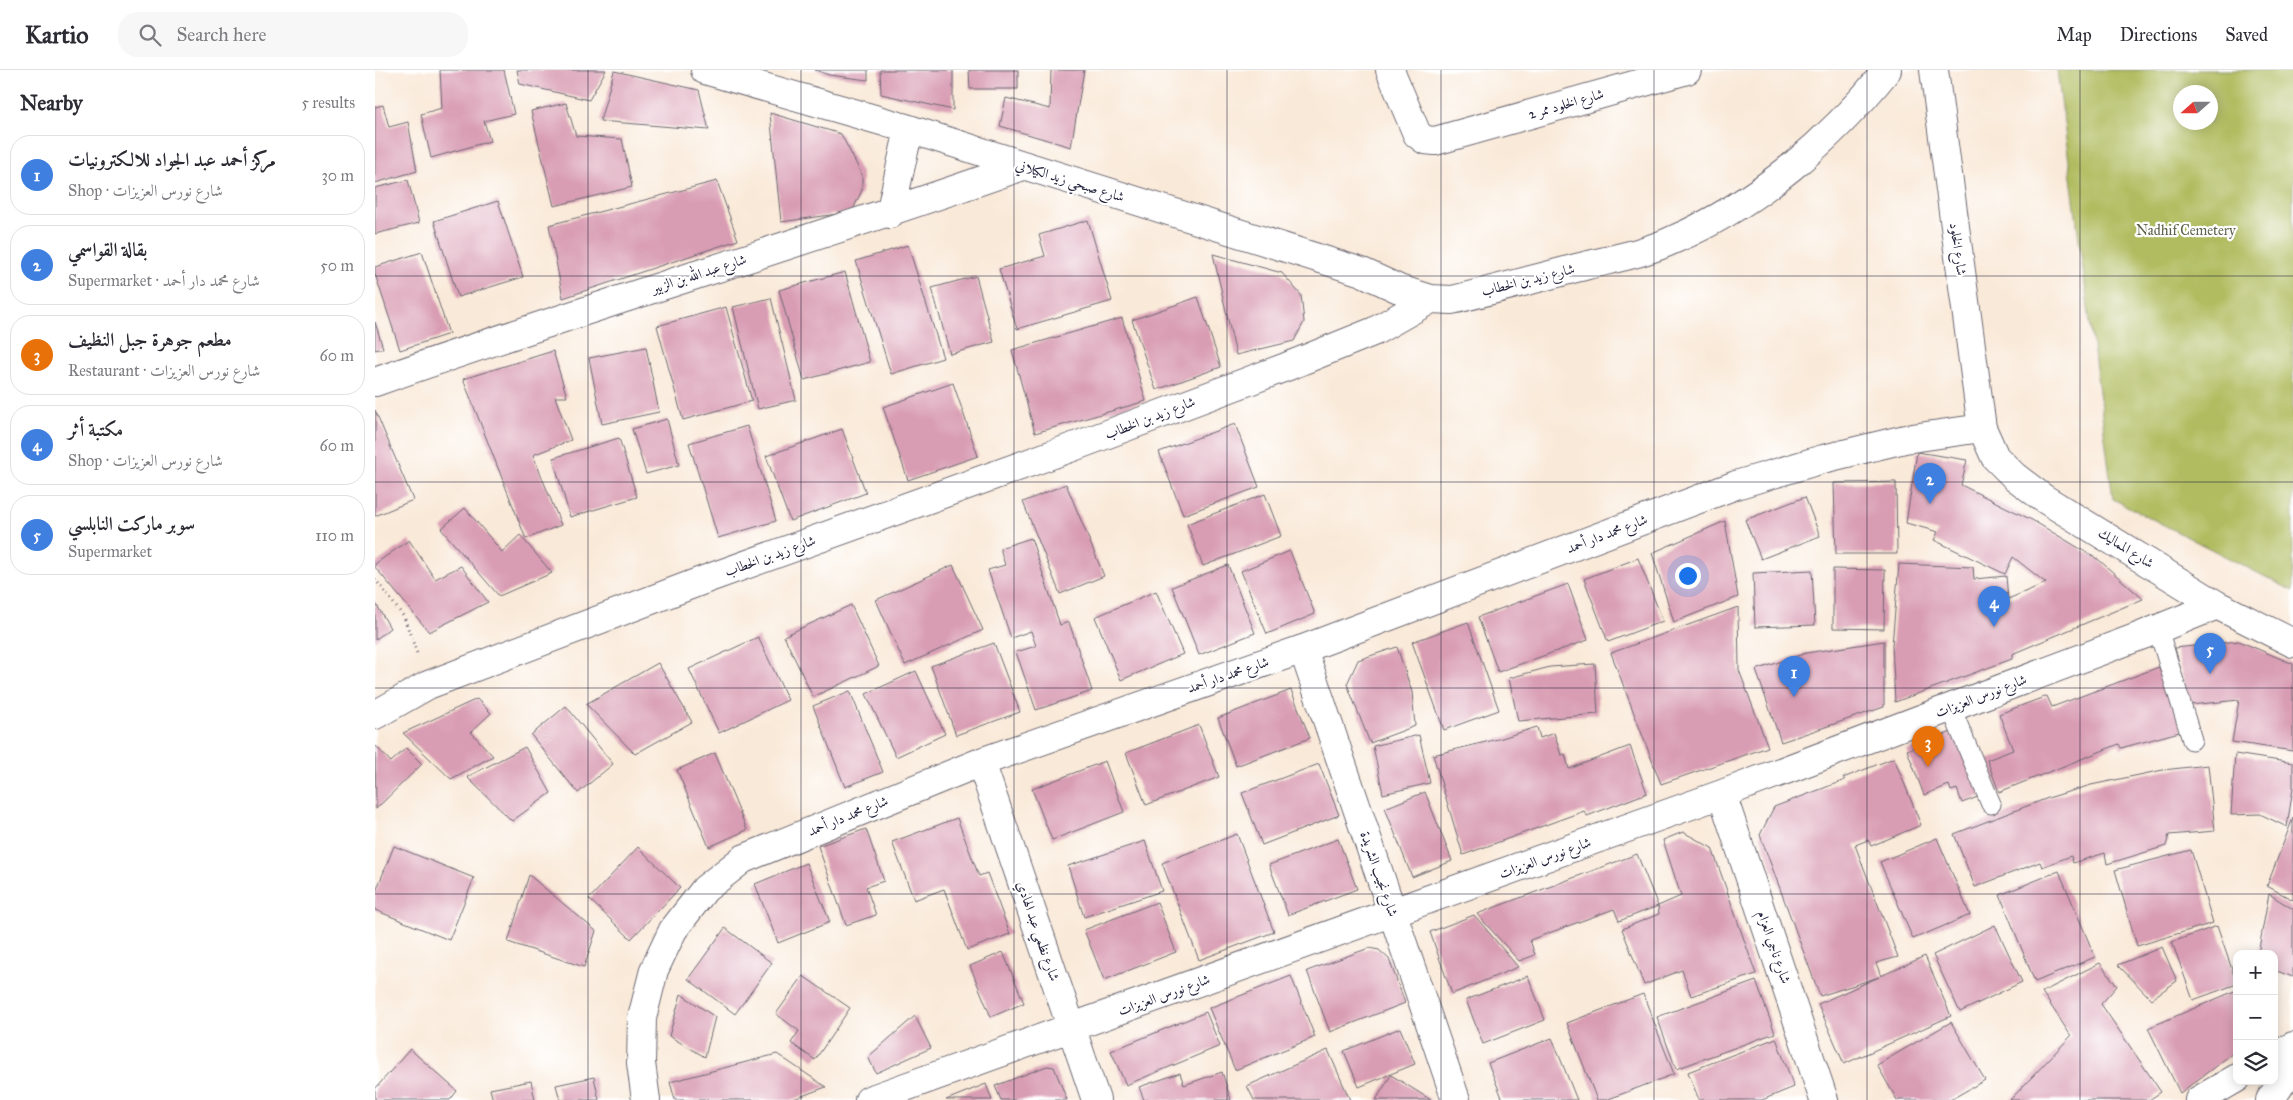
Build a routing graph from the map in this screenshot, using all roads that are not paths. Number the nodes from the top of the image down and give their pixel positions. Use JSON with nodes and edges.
{"nodes":[{"id":1,"x":705,"y":70,"type":"edge"},
{"id":2,"x":1390,"y":70,"type":"edge"},
{"id":3,"x":1687,"y":70,"type":"edge"},
{"id":4,"x":1887,"y":70,"type":"edge"},
{"id":5,"x":1934,"y":70,"type":"edge"},
{"id":6,"x":909,"y":129,"type":"junction"},
{"id":7,"x":1023,"y":166,"type":"junction"},
{"id":8,"x":890,"y":214,"type":"junction"},
{"id":9,"x":1441,"y":300,"type":"junction"},
{"id":10,"x":375,"y":382,"type":"edge"},
{"id":11,"x":1981,"y":428,"type":"junction"},
{"id":12,"x":2217,"y":605,"type":"junction"},
{"id":13,"x":2158,"y":629,"type":"junction"},
{"id":14,"x":2293,"y":643,"type":"edge"},
{"id":15,"x":1303,"y":649,"type":"junction"},
{"id":16,"x":1951,"y":708,"type":"junction"},
{"id":17,"x":375,"y":715,"type":"edge"},
{"id":18,"x":2192,"y":740,"type":"dead end"},
{"id":19,"x":981,"y":762,"type":"junction"},
{"id":20,"x":1722,"y":794,"type":"junction"},
{"id":21,"x":1991,"y":804,"type":"dead end"},
{"id":22,"x":1393,"y":912,"type":"junction"},
{"id":23,"x":1071,"y":1029,"type":"junction"},
{"id":24,"x":2293,"y":1046,"type":"edge"},
{"id":25,"x":2278,"y":1055,"type":"edge"},
{"id":26,"x":2293,"y":1066,"type":"edge"},
{"id":27,"x":2233,"y":1080,"type":"edge"},
{"id":28,"x":646,"y":1100,"type":"edge"},
{"id":29,"x":869,"y":1100,"type":"edge"},
{"id":30,"x":1096,"y":1100,"type":"edge"},
{"id":31,"x":1457,"y":1100,"type":"edge"},
{"id":32,"x":1825,"y":1100,"type":"edge"},
{"id":33,"x":2199,"y":1100,"type":"edge"},
{"id":34,"x":2270,"y":1100,"type":"edge"}],
"edges":[{"from":1,"to":6,"type":"street","name":"شارع صبحي زيد الكيلاني"},
{"from":2,"to":3,"type":"street","name":"شارع الخلود ممر 2"},
{"from":4,"to":9,"type":"street","name":"شارع زيد بن الخطاب"},
{"from":5,"to":11,"type":"street","name":"شارع الخلود"},
{"from":6,"to":7,"type":"street","name":"شارع صبحي زيد الكيلاني"},
{"from":6,"to":8,"type":"street"},
{"from":7,"to":8,"type":"street","name":"شارع عبد الله بن الزبير"},
{"from":7,"to":9,"type":"street","name":"شارع صبحي زيد الكيلاني"},
{"from":8,"to":10,"type":"street","name":"شارع عبد الله بن الزبير"},
{"from":9,"to":17,"type":"street","name":"شارع زيد بن الخطاب"},
{"from":11,"to":12,"type":"street","name":"شارع المماليك"},
{"from":11,"to":15,"type":"street","name":"شارع محمد دار أحمد"},
{"from":12,"to":13,"type":"street","name":"شارع نورس العزيزات"},
{"from":12,"to":14,"type":"street","name":"شارع المماليك"},
{"from":13,"to":16,"type":"street","name":"شارع نورس العزيزات"},
{"from":13,"to":18,"type":"lane"},
{"from":15,"to":19,"type":"street","name":"شارع محمد دار أحمد"},
{"from":15,"to":22,"type":"street","name":"شارع نجيب الشريدة"},
{"from":16,"to":20,"type":"street","name":"شارع نورس العزيزات"},
{"from":16,"to":21,"type":"lane"},
{"from":19,"to":23,"type":"street","name":"شارع نظمي عبد الهادي"},
{"from":19,"to":28,"type":"street","name":"شارع محمد دار أحمد"},
{"from":20,"to":22,"type":"street","name":"شارع نورس العزيزات"},
{"from":20,"to":32,"type":"street","name":"شارع ناجي العزام"},
{"from":22,"to":23,"type":"street","name":"شارع نورس العزيزات"},
{"from":22,"to":31,"type":"street","name":"شارع نجيب الشريدة"},
{"from":23,"to":29,"type":"street","name":"شارع نورس العزيزات"},
{"from":23,"to":30,"type":"street","name":"شارع نظمي عبد الهادي"},
{"from":24,"to":25,"type":"street"},
{"from":26,"to":34,"type":"street"},
{"from":27,"to":33,"type":"street"}]}
